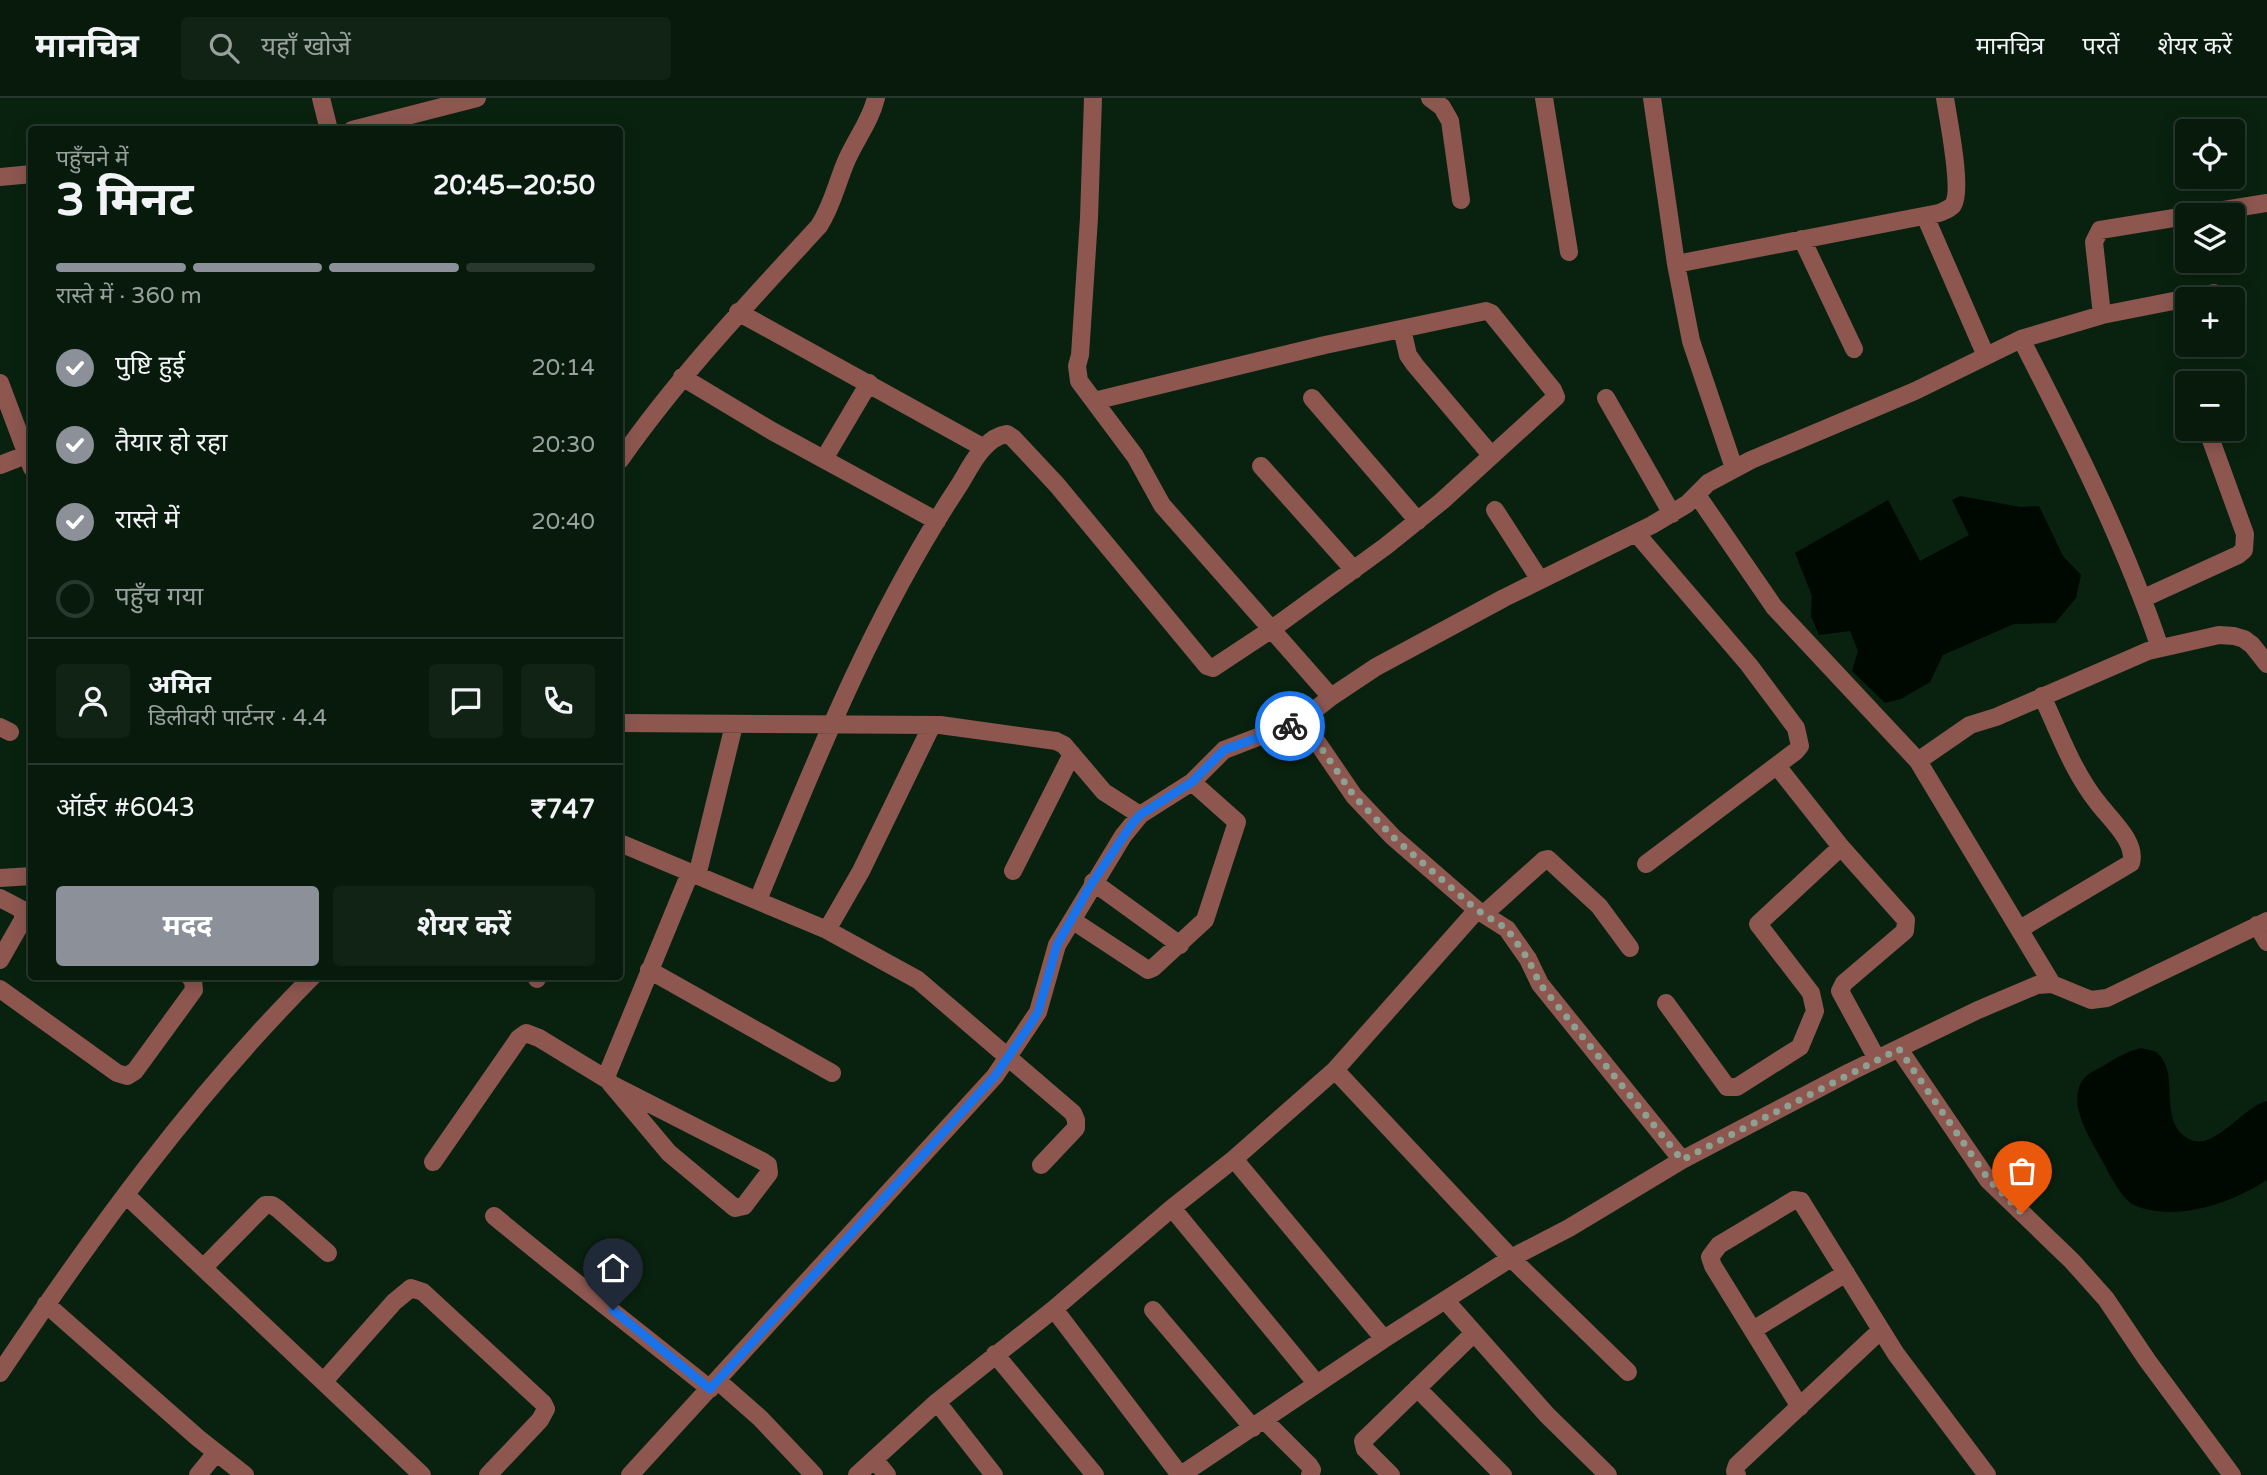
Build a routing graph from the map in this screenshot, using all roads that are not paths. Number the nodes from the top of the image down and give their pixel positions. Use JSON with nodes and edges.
{"nodes":[{"id":1,"x":321,"y":98,"type":"edge"},
{"id":2,"x":477,"y":98,"type":"edge"},
{"id":3,"x":876,"y":98,"type":"edge"},
{"id":4,"x":1093,"y":98,"type":"edge"},
{"id":5,"x":1430,"y":98,"type":"edge"},
{"id":6,"x":1544,"y":98,"type":"edge"},
{"id":7,"x":1652,"y":98,"type":"edge"},
{"id":8,"x":1945,"y":98,"type":"edge"},
{"id":9,"x":424,"y":105,"type":"edge"},
{"id":10,"x":328,"y":126,"type":"edge"},
{"id":11,"x":364,"y":126,"type":"edge"},
{"id":12,"x":28,"y":174,"type":"edge"},
{"id":13,"x":0,"y":177,"type":"edge"},
{"id":14,"x":1461,"y":200,"type":"dead end"},
{"id":15,"x":2267,"y":203,"type":"edge"},
{"id":16,"x":1925,"y":216,"type":"junction"},
{"id":17,"x":1802,"y":239,"type":"junction"},
{"id":18,"x":1569,"y":252,"type":"dead end"},
{"id":19,"x":1676,"y":264,"type":"junction"},
{"id":20,"x":2175,"y":301,"type":"edge"},
{"id":21,"x":738,"y":313,"type":"junction"},
{"id":22,"x":2102,"y":315,"type":"junction"},
{"id":23,"x":1402,"y":329,"type":"junction"},
{"id":24,"x":2021,"y":339,"type":"junction"},
{"id":25,"x":1854,"y":349,"type":"dead end"},
{"id":26,"x":1986,"y":356,"type":"junction"},
{"id":27,"x":682,"y":377,"type":"junction"},
{"id":28,"x":0,"y":383,"type":"edge"},
{"id":29,"x":869,"y":383,"type":"junction"},
{"id":30,"x":1312,"y":398,"type":"dead end"},
{"id":31,"x":1606,"y":398,"type":"dead end"},
{"id":32,"x":1094,"y":401,"type":"junction"},
{"id":33,"x":2211,"y":441,"type":"edge"},
{"id":34,"x":984,"y":448,"type":"junction"},
{"id":35,"x":1491,"y":455,"type":"junction"},
{"id":36,"x":623,"y":456,"type":"edge"},
{"id":37,"x":28,"y":458,"type":"edge"},
{"id":38,"x":824,"y":459,"type":"junction"},
{"id":39,"x":28,"y":461,"type":"edge"},
{"id":40,"x":0,"y":465,"type":"edge"},
{"id":41,"x":1261,"y":466,"type":"dead end"},
{"id":42,"x":1734,"y":468,"type":"junction"},
{"id":43,"x":1697,"y":495,"type":"junction"},
{"id":44,"x":1495,"y":510,"type":"dead end"},
{"id":45,"x":1672,"y":514,"type":"junction"},
{"id":46,"x":936,"y":521,"type":"junction"},
{"id":47,"x":1418,"y":521,"type":"junction"},
{"id":48,"x":1636,"y":533,"type":"junction"},
{"id":49,"x":1354,"y":570,"type":"junction"},
{"id":50,"x":1540,"y":580,"type":"junction"},
{"id":51,"x":2144,"y":598,"type":"junction"},
{"id":52,"x":1272,"y":629,"type":"junction"},
{"id":53,"x":2160,"y":648,"type":"junction"},
{"id":54,"x":2267,"y":664,"type":"edge"},
{"id":55,"x":2042,"y":696,"type":"junction"},
{"id":56,"x":1331,"y":697,"type":"junction"},
{"id":57,"x":1302,"y":720,"type":"junction"},
{"id":58,"x":623,"y":723,"type":"edge"},
{"id":59,"x":831,"y":724,"type":"junction"},
{"id":60,"x":734,"y":725,"type":"junction"},
{"id":61,"x":932,"y":725,"type":"junction"},
{"id":62,"x":1072,"y":754,"type":"junction"},
{"id":63,"x":1918,"y":761,"type":"junction"},
{"id":64,"x":1777,"y":766,"type":"junction"},
{"id":65,"x":1192,"y":782,"type":"junction"},
{"id":66,"x":1140,"y":815,"type":"junction"},
{"id":67,"x":623,"y":844,"type":"edge"},
{"id":68,"x":1841,"y":847,"type":"junction"},
{"id":69,"x":1646,"y":864,"type":"dead end"},
{"id":70,"x":1013,"y":871,"type":"dead end"},
{"id":71,"x":694,"y":875,"type":"junction"},
{"id":72,"x":28,"y":876,"type":"edge"},
{"id":73,"x":0,"y":878,"type":"edge"},
{"id":74,"x":1093,"y":882,"type":"junction"},
{"id":75,"x":0,"y":898,"type":"edge"},
{"id":76,"x":758,"y":900,"type":"junction"},
{"id":77,"x":1481,"y":912,"type":"junction"},
{"id":78,"x":1072,"y":920,"type":"junction"},
{"id":79,"x":2262,"y":923,"type":"edge"},
{"id":80,"x":2020,"y":929,"type":"junction"},
{"id":81,"x":827,"y":930,"type":"junction"},
{"id":82,"x":2267,"y":942,"type":"edge"},
{"id":83,"x":1180,"y":945,"type":"junction"},
{"id":84,"x":1630,"y":948,"type":"dead end"},
{"id":85,"x":0,"y":960,"type":"edge"},
{"id":86,"x":649,"y":970,"type":"junction"},
{"id":87,"x":192,"y":980,"type":"edge"},
{"id":88,"x":309,"y":980,"type":"edge"},
{"id":89,"x":2052,"y":984,"type":"junction"},
{"id":90,"x":0,"y":989,"type":"edge"},
{"id":91,"x":1665,"y":1003,"type":"dead end"},
{"id":92,"x":1899,"y":1049,"type":"junction"},
{"id":93,"x":1009,"y":1057,"type":"junction"},
{"id":94,"x":1877,"y":1059,"type":"junction"},
{"id":95,"x":1335,"y":1070,"type":"junction"},
{"id":96,"x":832,"y":1073,"type":"dead end"},
{"id":97,"x":610,"y":1082,"type":"junction"},
{"id":98,"x":1234,"y":1158,"type":"junction"},
{"id":99,"x":1682,"y":1160,"type":"junction"},
{"id":100,"x":433,"y":1162,"type":"dead end"},
{"id":101,"x":1041,"y":1165,"type":"dead end"},
{"id":102,"x":126,"y":1195,"type":"junction"},
{"id":103,"x":1172,"y":1208,"type":"junction"},
{"id":104,"x":494,"y":1216,"type":"dead end"},
{"id":105,"x":328,"y":1253,"type":"dead end"},
{"id":106,"x":1511,"y":1258,"type":"junction"},
{"id":107,"x":204,"y":1268,"type":"junction"},
{"id":108,"x":1846,"y":1273,"type":"junction"},
{"id":109,"x":1445,"y":1300,"type":"junction"},
{"id":110,"x":46,"y":1304,"type":"junction"},
{"id":111,"x":1054,"y":1309,"type":"junction"},
{"id":112,"x":1153,"y":1310,"type":"dead end"},
{"id":113,"x":1753,"y":1330,"type":"junction"},
{"id":114,"x":1881,"y":1330,"type":"junction"},
{"id":115,"x":1474,"y":1333,"type":"junction"},
{"id":116,"x":1384,"y":1339,"type":"junction"},
{"id":117,"x":995,"y":1354,"type":"junction"},
{"id":118,"x":1628,"y":1372,"type":"dead end"},
{"id":119,"x":0,"y":1373,"type":"edge"},
{"id":120,"x":324,"y":1381,"type":"junction"},
{"id":121,"x":1317,"y":1384,"type":"junction"},
{"id":122,"x":714,"y":1385,"type":"junction"},
{"id":123,"x":1417,"y":1388,"type":"junction"},
{"id":124,"x":937,"y":1402,"type":"junction"},
{"id":125,"x":1800,"y":1407,"type":"junction"},
{"id":126,"x":1259,"y":1424,"type":"junction"},
{"id":127,"x":216,"y":1452,"type":"junction"},
{"id":128,"x":874,"y":1459,"type":"junction"},
{"id":129,"x":198,"y":1475,"type":"edge"},
{"id":130,"x":245,"y":1475,"type":"edge"},
{"id":131,"x":422,"y":1475,"type":"edge"},
{"id":132,"x":488,"y":1475,"type":"edge"},
{"id":133,"x":630,"y":1475,"type":"edge"},
{"id":134,"x":814,"y":1475,"type":"edge"},
{"id":135,"x":857,"y":1475,"type":"edge"},
{"id":136,"x":887,"y":1475,"type":"edge"},
{"id":137,"x":994,"y":1475,"type":"edge"},
{"id":138,"x":1095,"y":1475,"type":"edge"},
{"id":139,"x":1181,"y":1475,"type":"edge"},
{"id":140,"x":1310,"y":1475,"type":"edge"},
{"id":141,"x":1391,"y":1475,"type":"edge"},
{"id":142,"x":1503,"y":1475,"type":"edge"},
{"id":143,"x":1608,"y":1475,"type":"edge"},
{"id":144,"x":1737,"y":1475,"type":"edge"},
{"id":145,"x":1987,"y":1475,"type":"edge"},
{"id":146,"x":2232,"y":1475,"type":"edge"}],
"edges":[{"from":1,"to":10,"type":"street"},
{"from":2,"to":9,"type":"street"},
{"from":3,"to":21,"type":"street"},
{"from":4,"to":32,"type":"street"},
{"from":5,"to":14,"type":"street"},
{"from":6,"to":18,"type":"street"},
{"from":7,"to":19,"type":"street"},
{"from":8,"to":16,"type":"street"},
{"from":9,"to":11,"type":"street"},
{"from":12,"to":13,"type":"street"},
{"from":15,"to":22,"type":"street"},
{"from":16,"to":17,"type":"street"},
{"from":16,"to":26,"type":"street"},
{"from":17,"to":19,"type":"street"},
{"from":17,"to":25,"type":"street"},
{"from":19,"to":42,"type":"street"},
{"from":20,"to":22,"type":"street"},
{"from":21,"to":27,"type":"street"},
{"from":21,"to":29,"type":"street"},
{"from":22,"to":24,"type":"street"},
{"from":23,"to":32,"type":"street"},
{"from":23,"to":35,"type":"street"},
{"from":23,"to":35,"type":"street"},
{"from":24,"to":26,"type":"street"},
{"from":24,"to":51,"type":"street"},
{"from":26,"to":42,"type":"street"},
{"from":27,"to":36,"type":"street"},
{"from":27,"to":38,"type":"street"},
{"from":28,"to":37,"type":"street"},
{"from":29,"to":34,"type":"street"},
{"from":29,"to":38,"type":"street"},
{"from":30,"to":47,"type":"street"},
{"from":31,"to":45,"type":"street"},
{"from":32,"to":52,"type":"street"},
{"from":33,"to":51,"type":"street"},
{"from":34,"to":46,"type":"street"},
{"from":34,"to":52,"type":"street"},
{"from":35,"to":47,"type":"street"},
{"from":38,"to":46,"type":"street"},
{"from":39,"to":40,"type":"street"},
{"from":41,"to":49,"type":"street"},
{"from":42,"to":43,"type":"street"},
{"from":43,"to":45,"type":"street"},
{"from":43,"to":63,"type":"street"},
{"from":44,"to":50,"type":"street"},
{"from":45,"to":48,"type":"street"},
{"from":46,"to":59,"type":"street"},
{"from":47,"to":49,"type":"street"},
{"from":48,"to":50,"type":"street"},
{"from":48,"to":64,"type":"street"},
{"from":49,"to":52,"type":"street"},
{"from":50,"to":56,"type":"street"},
{"from":51,"to":53,"type":"street"},
{"from":52,"to":56,"type":"street"},
{"from":53,"to":54,"type":"street"},
{"from":53,"to":55,"type":"street"},
{"from":55,"to":63,"type":"street"},
{"from":55,"to":80,"type":"street"},
{"from":56,"to":57,"type":"street"},
{"from":57,"to":65,"type":"street"},
{"from":57,"to":77,"type":"street"},
{"from":58,"to":60,"type":"street"},
{"from":59,"to":60,"type":"street"},
{"from":59,"to":61,"type":"street"},
{"from":59,"to":76,"type":"street"},
{"from":60,"to":71,"type":"street"},
{"from":61,"to":62,"type":"street"},
{"from":61,"to":81,"type":"street"},
{"from":62,"to":66,"type":"street"},
{"from":62,"to":70,"type":"street"},
{"from":63,"to":80,"type":"street"},
{"from":64,"to":68,"type":"street"},
{"from":64,"to":69,"type":"street"},
{"from":65,"to":66,"type":"street"},
{"from":65,"to":83,"type":"street"},
{"from":66,"to":74,"type":"street"},
{"from":67,"to":71,"type":"street"},
{"from":68,"to":91,"type":"street"},
{"from":68,"to":94,"type":"street"},
{"from":71,"to":76,"type":"street"},
{"from":71,"to":86,"type":"street"},
{"from":72,"to":73,"type":"street"},
{"from":74,"to":78,"type":"street"},
{"from":74,"to":83,"type":"street"},
{"from":75,"to":85,"type":"street"},
{"from":76,"to":81,"type":"street"},
{"from":77,"to":84,"type":"street"},
{"from":77,"to":95,"type":"street"},
{"from":77,"to":99,"type":"street"},
{"from":78,"to":83,"type":"street"},
{"from":78,"to":93,"type":"street"},
{"from":79,"to":82,"type":"street"},
{"from":79,"to":89,"type":"street"},
{"from":80,"to":89,"type":"street"},
{"from":81,"to":93,"type":"street"},
{"from":86,"to":96,"type":"street"},
{"from":86,"to":97,"type":"street"},
{"from":87,"to":90,"type":"street"},
{"from":88,"to":102,"type":"street"},
{"from":89,"to":92,"type":"street"},
{"from":92,"to":94,"type":"street"},
{"from":92,"to":146,"type":"street"},
{"from":93,"to":101,"type":"street"},
{"from":93,"to":122,"type":"street"},
{"from":94,"to":99,"type":"street"},
{"from":95,"to":98,"type":"street"},
{"from":95,"to":106,"type":"street"},
{"from":97,"to":97,"type":"street"},
{"from":97,"to":100,"type":"street"},
{"from":98,"to":103,"type":"street"},
{"from":98,"to":116,"type":"street"},
{"from":99,"to":106,"type":"street"},
{"from":102,"to":107,"type":"street"},
{"from":102,"to":110,"type":"street"},
{"from":103,"to":111,"type":"street"},
{"from":103,"to":121,"type":"street"},
{"from":104,"to":122,"type":"street"},
{"from":105,"to":107,"type":"street"},
{"from":106,"to":109,"type":"street"},
{"from":106,"to":118,"type":"street"},
{"from":107,"to":120,"type":"street"},
{"from":108,"to":113,"type":"street"},
{"from":108,"to":113,"type":"street"},
{"from":108,"to":114,"type":"street"},
{"from":109,"to":115,"type":"street"},
{"from":109,"to":116,"type":"street"},
{"from":110,"to":119,"type":"street"},
{"from":110,"to":127,"type":"street"},
{"from":111,"to":117,"type":"street"},
{"from":111,"to":139,"type":"street"},
{"from":112,"to":126,"type":"street"},
{"from":113,"to":125,"type":"street"},
{"from":114,"to":125,"type":"street"},
{"from":114,"to":145,"type":"street"},
{"from":115,"to":123,"type":"street"},
{"from":115,"to":143,"type":"street"},
{"from":116,"to":121,"type":"street"},
{"from":117,"to":124,"type":"street"},
{"from":117,"to":138,"type":"street"},
{"from":120,"to":131,"type":"street"},
{"from":120,"to":132,"type":"street"},
{"from":121,"to":126,"type":"street"},
{"from":122,"to":133,"type":"street"},
{"from":122,"to":134,"type":"street"},
{"from":123,"to":141,"type":"street"},
{"from":123,"to":142,"type":"street"},
{"from":124,"to":128,"type":"street"},
{"from":124,"to":137,"type":"street"},
{"from":125,"to":144,"type":"street"},
{"from":126,"to":139,"type":"street"},
{"from":126,"to":140,"type":"street"},
{"from":127,"to":129,"type":"street"},
{"from":127,"to":130,"type":"street"},
{"from":128,"to":135,"type":"street"},
{"from":128,"to":136,"type":"street"}]}
